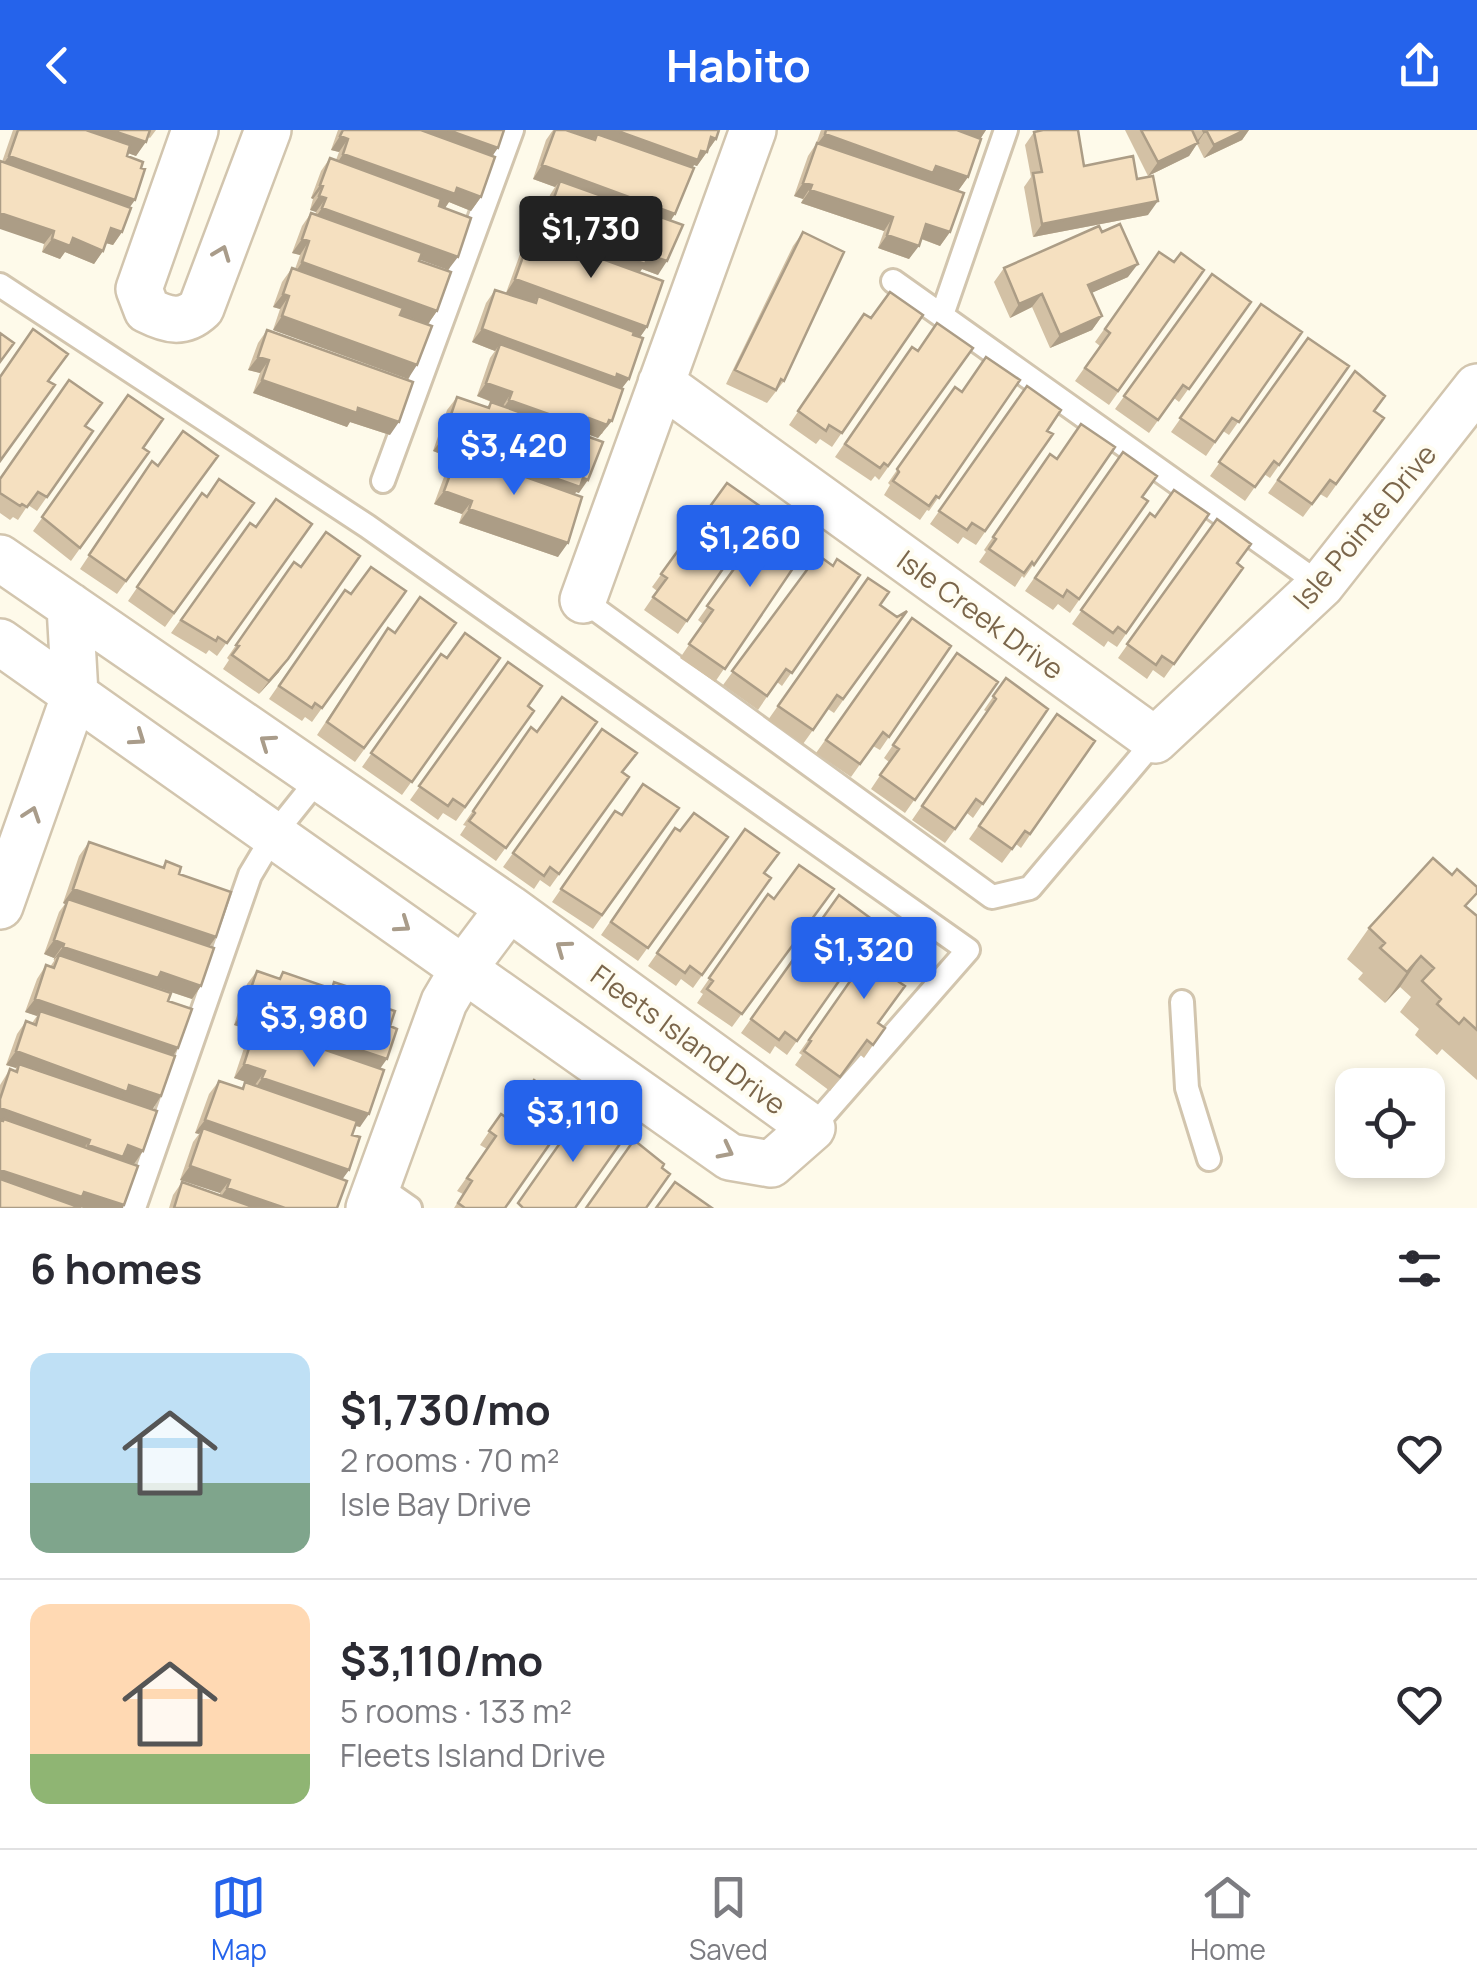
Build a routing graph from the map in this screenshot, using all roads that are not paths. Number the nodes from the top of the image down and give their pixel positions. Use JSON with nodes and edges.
{"nodes":[{"id":1,"x":195,"y":130,"type":"edge"},
{"id":2,"x":268,"y":130,"type":"edge"},
{"id":3,"x":512,"y":130,"type":"edge"},
{"id":4,"x":753,"y":130,"type":"edge"},
{"id":5,"x":1006,"y":130,"type":"edge"},
{"id":6,"x":893,"y":281,"type":"dead end"},
{"id":7,"x":0,"y":284,"type":"edge"},
{"id":8,"x":942,"y":315,"type":"junction"},
{"id":9,"x":661,"y":383,"type":"junction"},
{"id":10,"x":1477,"y":386,"type":"edge"},
{"id":11,"x":383,"y":481,"type":"dead end"},
{"id":12,"x":0,"y":558,"type":"edge"},
{"id":13,"x":1320,"y":586,"type":"junction"},
{"id":14,"x":583,"y":600,"type":"joint"},
{"id":15,"x":70,"y":606,"type":"junction"},
{"id":16,"x":3,"y":653,"type":"edge"},
{"id":17,"x":75,"y":694,"type":"junction"},
{"id":18,"x":1156,"y":740,"type":"junction"},
{"id":19,"x":319,"y":778,"type":"junction"},
{"id":20,"x":275,"y":833,"type":"junction"},
{"id":21,"x":0,"y":906,"type":"edge"},
{"id":22,"x":509,"y":908,"type":"junction"},
{"id":23,"x":464,"y":968,"type":"junction"},
{"id":24,"x":1182,"y":1002,"type":"dead end"},
{"id":25,"x":812,"y":1128,"type":"junction"},
{"id":26,"x":1209,"y":1159,"type":"dead end"},
{"id":27,"x":386,"y":1200,"type":"edge"},
{"id":28,"x":134,"y":1208,"type":"edge"}],
"edges":[{"from":1,"to":2,"type":"street","one_way":true},
{"from":3,"to":11,"type":"lane"},
{"from":4,"to":9,"type":"street"},
{"from":5,"to":8,"type":"lane"},
{"from":6,"to":8,"type":"lane"},
{"from":7,"to":25,"type":"lane"},
{"from":8,"to":13,"type":"lane"},
{"from":9,"to":14,"type":"street"},
{"from":9,"to":18,"type":"street","name":"Isle Creek Drive"},
{"from":10,"to":13,"type":"street","name":"Isle Pointe Drive"},
{"from":12,"to":15,"type":"street","name":"Fleets Island Drive"},
{"from":13,"to":18,"type":"street","name":"Isle Pointe Drive"},
{"from":14,"to":18,"type":"lane"},
{"from":15,"to":16,"type":"street"},
{"from":15,"to":17,"type":"street"},
{"from":19,"to":15,"type":"street","name":"Fleets Island Drive","one_way":true},
{"from":16,"to":17,"type":"street","name":"Fleets Island Drive"},
{"from":17,"to":20,"type":"street","name":"Fleets Island Drive","one_way":true},
{"from":21,"to":17,"type":"street","one_way":true},
{"from":19,"to":20,"type":"lane"},
{"from":19,"to":22,"type":"street","name":"Fleets Island Drive"},
{"from":20,"to":23,"type":"street","name":"Fleets Island Drive","one_way":true},
{"from":20,"to":28,"type":"lane"},
{"from":22,"to":23,"type":"street"},
{"from":25,"to":22,"type":"street","name":"Fleets Island Drive","one_way":true},
{"from":23,"to":25,"type":"street","name":"Fleets Island Drive","one_way":true},
{"from":23,"to":27,"type":"street"},
{"from":24,"to":26,"type":"lane"}]}
